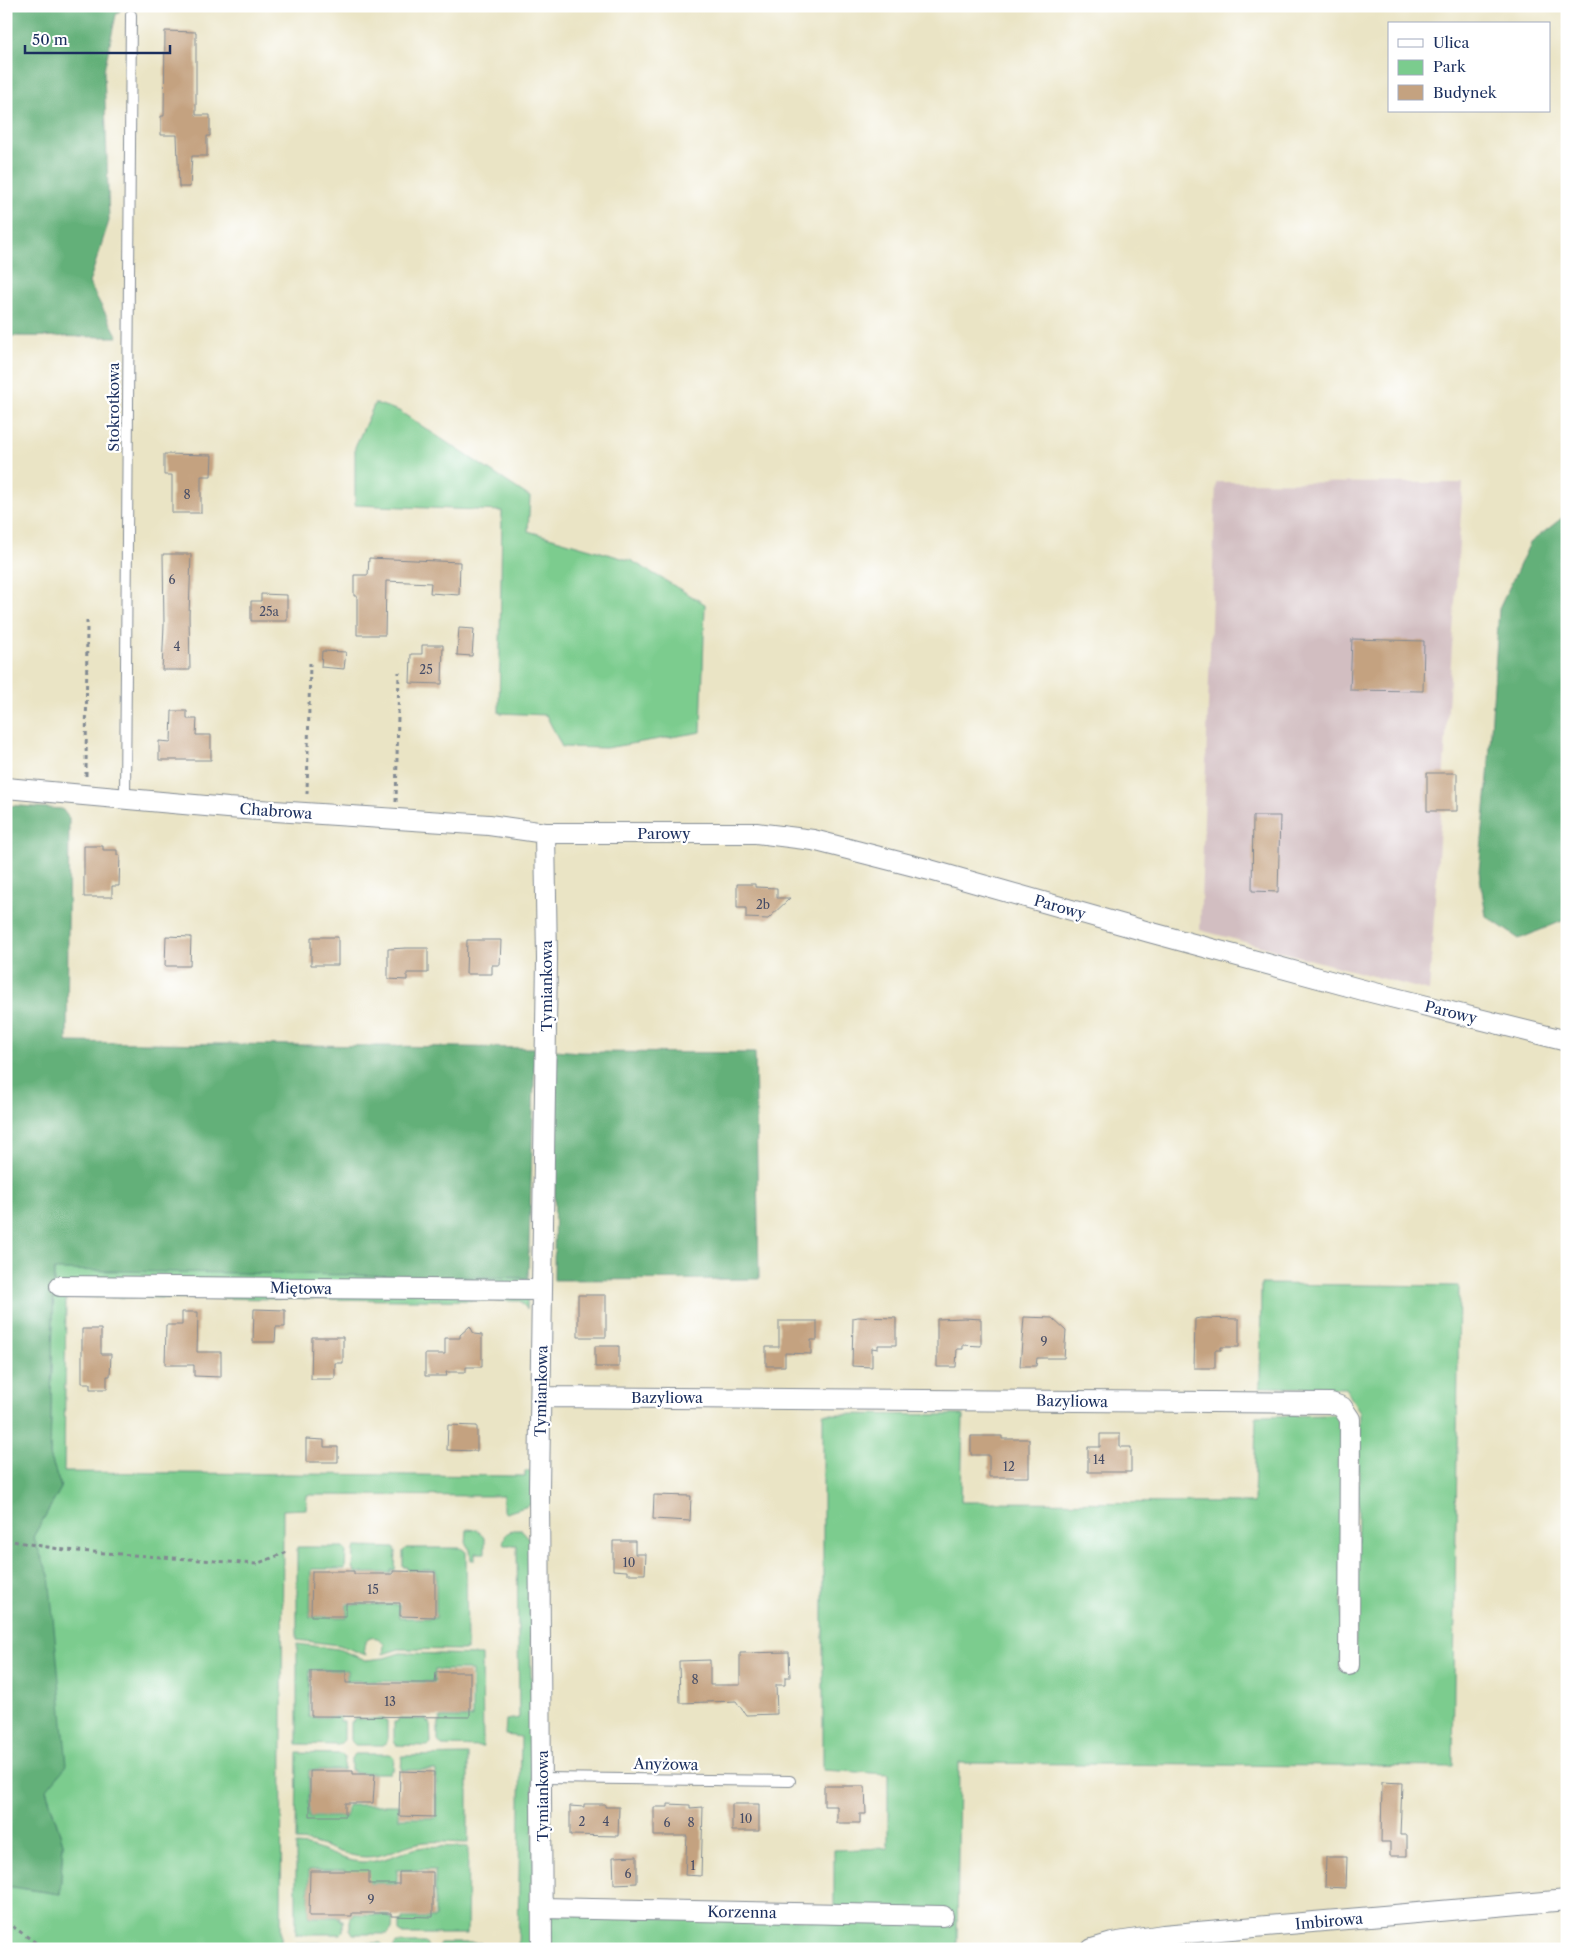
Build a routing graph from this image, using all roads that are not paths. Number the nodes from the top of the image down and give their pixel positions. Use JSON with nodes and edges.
{"nodes":[{"id":1,"x":131,"y":16,"type":"dead end"},
{"id":2,"x":6,"y":788,"type":"edge"},
{"id":3,"x":125,"y":798,"type":"junction"},
{"id":4,"x":545,"y":833,"type":"junction"},
{"id":5,"x":1567,"y":1041,"type":"edge"},
{"id":6,"x":60,"y":1286,"type":"dead end"},
{"id":7,"x":542,"y":1290,"type":"junction"},
{"id":8,"x":540,"y":1396,"type":"junction"},
{"id":9,"x":1350,"y":1665,"type":"dead end"},
{"id":10,"x":542,"y":1778,"type":"junction"},
{"id":11,"x":790,"y":1781,"type":"dead end"},
{"id":12,"x":1567,"y":1900,"type":"edge"},
{"id":13,"x":542,"y":1908,"type":"junction"},
{"id":14,"x":943,"y":1916,"type":"dead end"},
{"id":15,"x":542,"y":1949,"type":"edge"},
{"id":16,"x":1092,"y":1949,"type":"edge"}],
"edges":[{"from":1,"to":3,"type":"lane","name":"Stokrotkowa"},
{"from":2,"to":3,"type":"street","name":"Chabrowa"},
{"from":3,"to":4,"type":"street","name":"Chabrowa"},
{"from":4,"to":5,"type":"street","name":"Parowy"},
{"from":4,"to":7,"type":"street","name":"Tymiankowa"},
{"from":6,"to":7,"type":"street","name":"Miętowa"},
{"from":7,"to":8,"type":"street","name":"Tymiankowa"},
{"from":8,"to":9,"type":"street","name":"Bazyliowa"},
{"from":8,"to":10,"type":"street","name":"Tymiankowa"},
{"from":10,"to":11,"type":"lane","name":"Anyżowa"},
{"from":10,"to":13,"type":"street","name":"Tymiankowa"},
{"from":12,"to":16,"type":"street","name":"Imbirowa"},
{"from":13,"to":14,"type":"street","name":"Korzenna"},
{"from":13,"to":15,"type":"street","name":"Tymiankowa"}]}
